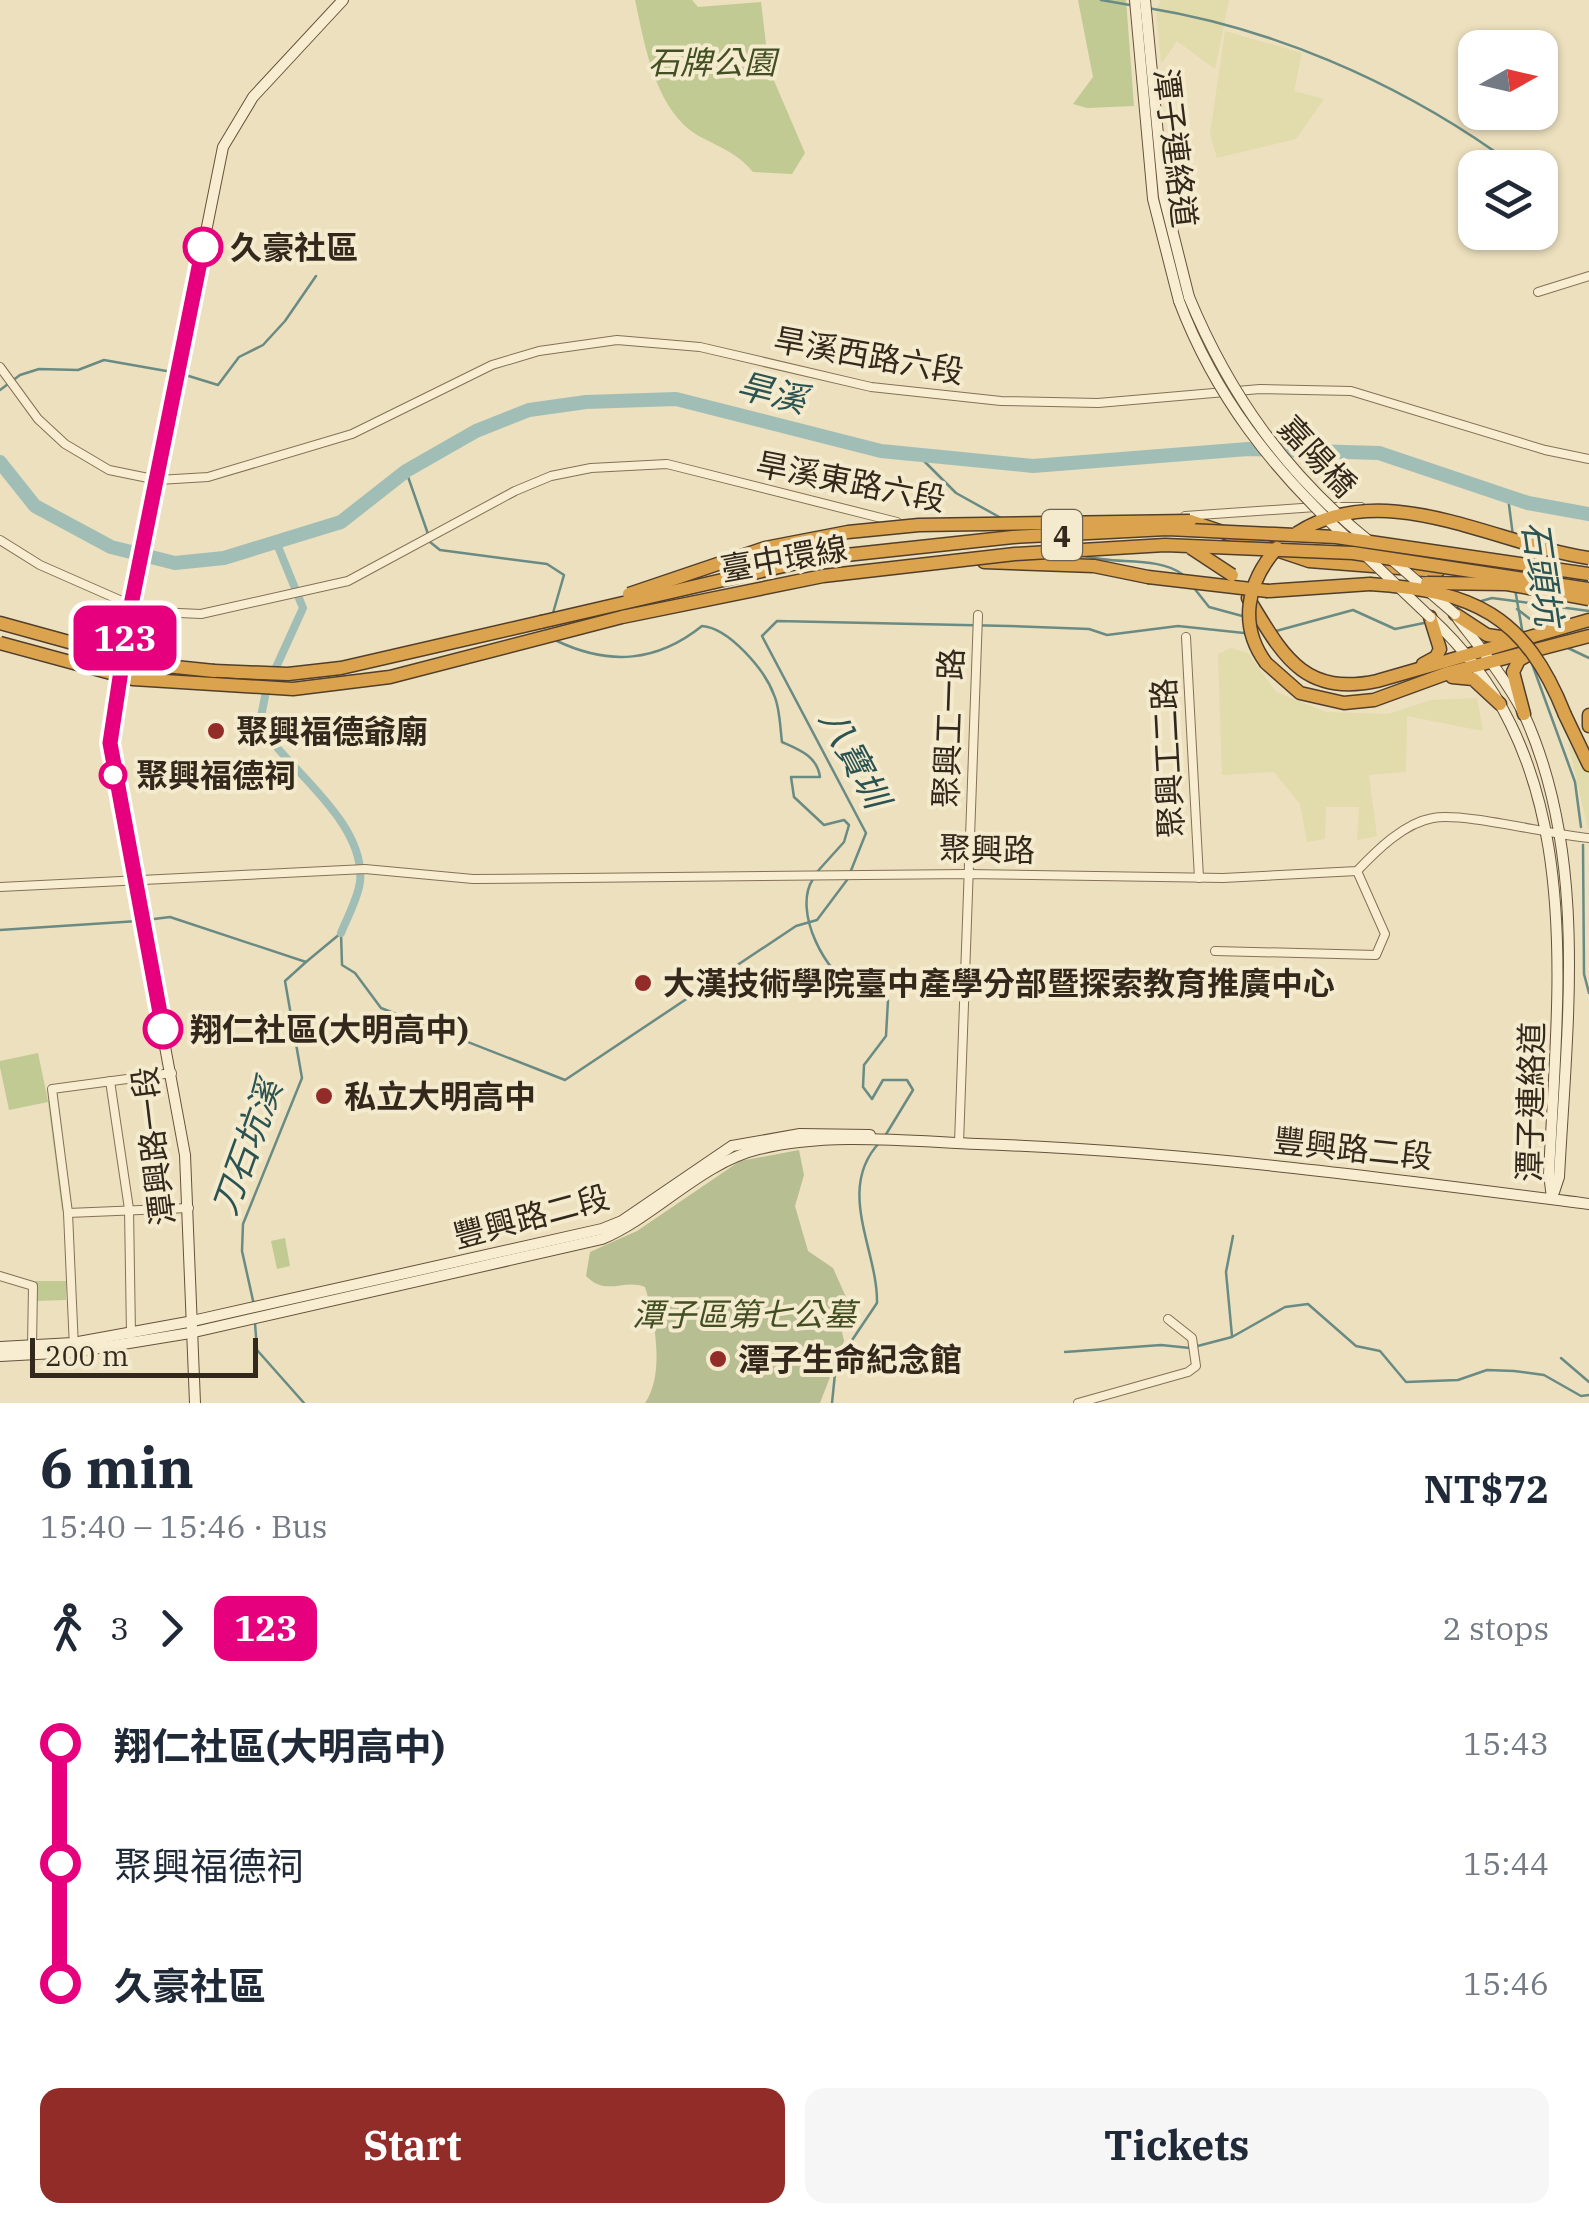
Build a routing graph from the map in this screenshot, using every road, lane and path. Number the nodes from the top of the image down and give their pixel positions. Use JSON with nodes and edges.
{"nodes":[{"id":1,"x":343,"y":0,"type":"edge"},
{"id":2,"x":1135,"y":0,"type":"edge"},
{"id":3,"x":1145,"y":0,"type":"edge"},
{"id":4,"x":1589,"y":276,"type":"edge"},
{"id":5,"x":1538,"y":292,"type":"dead end"},
{"id":6,"x":1184,"y":299,"type":"junction"},
{"id":7,"x":0,"y":367,"type":"edge"},
{"id":8,"x":1589,"y":459,"type":"edge"},
{"id":9,"x":157,"y":483,"type":"junction"},
{"id":10,"x":1081,"y":524,"type":"junction"},
{"id":11,"x":0,"y":540,"type":"edge"},
{"id":12,"x":1589,"y":558,"type":"edge"},
{"id":13,"x":956,"y":560,"type":"junction"},
{"id":14,"x":1589,"y":574,"type":"edge"},
{"id":15,"x":1370,"y":584,"type":"junction"},
{"id":16,"x":1589,"y":593,"type":"edge"},
{"id":17,"x":131,"y":605,"type":"junction"},
{"id":18,"x":1454,"y":614,"type":"junction"},
{"id":19,"x":978,"y":615,"type":"dead end"},
{"id":20,"x":1430,"y":617,"type":"junction"},
{"id":21,"x":1585,"y":621,"type":"edge"},
{"id":22,"x":541,"y":622,"type":"junction"},
{"id":23,"x":1,"y":623,"type":"edge"},
{"id":24,"x":1186,"y":636,"type":"dead end"},
{"id":25,"x":1587,"y":636,"type":"edge"},
{"id":26,"x":1521,"y":639,"type":"junction"},
{"id":27,"x":0,"y":644,"type":"edge"},
{"id":28,"x":1548,"y":646,"type":"junction"},
{"id":29,"x":1487,"y":656,"type":"junction"},
{"id":30,"x":1473,"y":660,"type":"junction"},
{"id":31,"x":1414,"y":670,"type":"junction"},
{"id":32,"x":1435,"y":680,"type":"junction"},
{"id":33,"x":1500,"y":704,"type":"junction"},
{"id":34,"x":1524,"y":714,"type":"junction"},
{"id":35,"x":1589,"y":715,"type":"edge"},
{"id":36,"x":1589,"y":726,"type":"edge"},
{"id":37,"x":1589,"y":764,"type":"edge"},
{"id":38,"x":1558,"y":834,"type":"junction"},
{"id":39,"x":1589,"y":838,"type":"edge"},
{"id":40,"x":1357,"y":872,"type":"junction"},
{"id":41,"x":967,"y":874,"type":"junction"},
{"id":42,"x":1199,"y":878,"type":"junction"},
{"id":43,"x":134,"y":880,"type":"junction"},
{"id":44,"x":0,"y":887,"type":"edge"},
{"id":45,"x":1215,"y":951,"type":"dead end"},
{"id":46,"x":172,"y":1073,"type":"junction"},
{"id":47,"x":110,"y":1081,"type":"junction"},
{"id":48,"x":959,"y":1143,"type":"junction"},
{"id":49,"x":1552,"y":1198,"type":"junction"},
{"id":50,"x":1589,"y":1204,"type":"edge"},
{"id":51,"x":190,"y":1208,"type":"junction"},
{"id":52,"x":130,"y":1209,"type":"junction"},
{"id":53,"x":68,"y":1213,"type":"junction"},
{"id":54,"x":0,"y":1276,"type":"edge"},
{"id":55,"x":1168,"y":1319,"type":"dead end"},
{"id":56,"x":189,"y":1328,"type":"junction"},
{"id":57,"x":133,"y":1338,"type":"junction"},
{"id":58,"x":0,"y":1347,"type":"edge"},
{"id":59,"x":74,"y":1348,"type":"junction"},
{"id":60,"x":32,"y":1351,"type":"junction"},
{"id":61,"x":0,"y":1356,"type":"edge"},
{"id":62,"x":195,"y":1403,"type":"edge"},
{"id":63,"x":1078,"y":1403,"type":"edge"}],
"edges":[{"from":1,"to":9,"type":"street","name":"潭興路一段"},
{"from":2,"to":6,"type":"street","name":"潭子連絡道"},
{"from":3,"to":6,"type":"street","name":"潭子連絡道"},
{"from":4,"to":5,"type":"street"},
{"from":6,"to":18,"type":"street","name":"嘉陽橋","bridge":true},
{"from":6,"to":20,"type":"street","name":"嘉陽橋","bridge":true},
{"from":7,"to":9,"type":"street","name":"旱溪西路六段"},
{"from":8,"to":9,"type":"street","name":"旱溪西路六段"},
{"from":9,"to":17,"type":"street","name":"潭興路一段"},
{"from":10,"to":16,"type":"highway","bridge":true},
{"from":10,"to":22,"type":"highway","bridge":true},
{"from":10,"to":31,"type":"highway","bridge":true},
{"from":11,"to":17,"type":"street","name":"旱溪東路六段"},
{"from":12,"to":17,"type":"street","name":"旱溪東路六段"},
{"from":12,"to":32,"type":"highway","bridge":true},
{"from":13,"to":15,"type":"highway","bridge":true},
{"from":13,"to":16,"type":"highway","name":"臺中環線","number":"4","bridge":true},
{"from":13,"to":27,"type":"highway","name":"臺中環線","number":"4","bridge":true},
{"from":14,"to":22,"type":"highway","name":"臺中環線","number":"4","bridge":true},
{"from":15,"to":16,"type":"highway","bridge":true},
{"from":15,"to":37,"type":"highway","bridge":true},
{"from":17,"to":43,"type":"street","name":"潭興路一段"},
{"from":18,"to":26,"type":"highway"},
{"from":18,"to":29,"type":"street","name":"潭子連絡道"},
{"from":19,"to":41,"type":"street","name":"聚興工一路"},
{"from":20,"to":30,"type":"street","name":"潭子連絡道"},
{"from":20,"to":31,"type":"highway"},
{"from":21,"to":26,"type":"highway"},
{"from":22,"to":23,"type":"highway","name":"臺中環線","number":"4","bridge":true},
{"from":24,"to":42,"type":"street","name":"聚興工二路"},
{"from":25,"to":28,"type":"highway"},
{"from":26,"to":29,"type":"highway"},
{"from":28,"to":29,"type":"highway"},
{"from":28,"to":34,"type":"highway"},
{"from":29,"to":30,"type":"highway"},
{"from":29,"to":34,"type":"street","name":"潭子連絡道"},
{"from":30,"to":31,"type":"highway"},
{"from":30,"to":32,"type":"highway"},
{"from":30,"to":33,"type":"street","name":"潭子連絡道"},
{"from":32,"to":33,"type":"highway"},
{"from":33,"to":38,"type":"street","name":"潭子連絡道"},
{"from":34,"to":38,"type":"street","name":"潭子連絡道"},
{"from":35,"to":36,"type":"highway"},
{"from":38,"to":39,"type":"street"},
{"from":38,"to":40,"type":"street"},
{"from":38,"to":49,"type":"street","name":"潭子連絡道"},
{"from":40,"to":42,"type":"street","name":"聚興路"},
{"from":40,"to":45,"type":"street"},
{"from":41,"to":42,"type":"street","name":"聚興路"},
{"from":41,"to":43,"type":"street","name":"聚興路"},
{"from":41,"to":48,"type":"street","name":"聚興工一路"},
{"from":43,"to":44,"type":"street"},
{"from":43,"to":46,"type":"street","name":"潭興路一段"},
{"from":46,"to":47,"type":"street"},
{"from":46,"to":51,"type":"street","name":"潭興路一段"},
{"from":47,"to":52,"type":"street"},
{"from":47,"to":53,"type":"street"},
{"from":48,"to":49,"type":"street","name":"豐興路二段"},
{"from":48,"to":56,"type":"street","name":"豐興路二段"},
{"from":49,"to":50,"type":"street","name":"豐興路二段"},
{"from":51,"to":52,"type":"street"},
{"from":51,"to":56,"type":"street","name":"潭興路一段"},
{"from":52,"to":53,"type":"street"},
{"from":52,"to":57,"type":"street"},
{"from":53,"to":59,"type":"street"},
{"from":54,"to":60,"type":"street"},
{"from":55,"to":63,"type":"street"},
{"from":56,"to":57,"type":"street","name":"豐興路二段"},
{"from":56,"to":62,"type":"street","name":"潭興路一段"},
{"from":57,"to":59,"type":"street","name":"豐興路二段"},
{"from":58,"to":60,"type":"street"},
{"from":59,"to":60,"type":"street","name":"豐興路二段"},
{"from":60,"to":61,"type":"street"}]}
